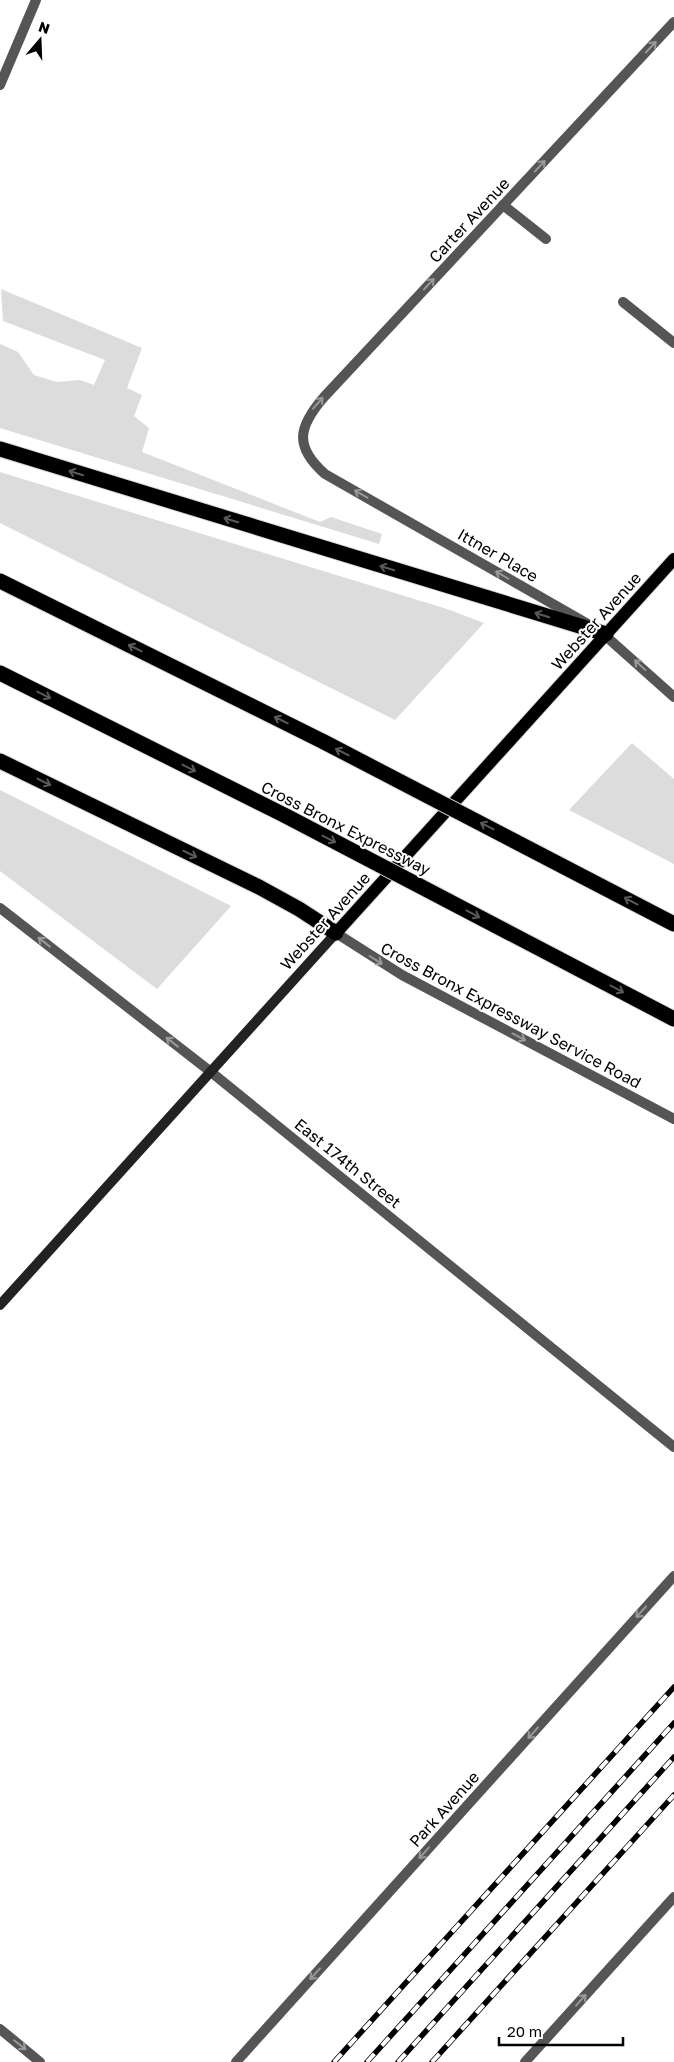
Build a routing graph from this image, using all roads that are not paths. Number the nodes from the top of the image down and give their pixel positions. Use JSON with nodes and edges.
{"nodes":[{"id":1,"x":36,"y":0,"type":"edge"},
{"id":2,"x":674,"y":22,"type":"edge"},
{"id":3,"x":0,"y":85,"type":"edge"},
{"id":4,"x":503,"y":205,"type":"junction"},
{"id":5,"x":546,"y":239,"type":"dead end"},
{"id":6,"x":623,"y":302,"type":"dead end"},
{"id":7,"x":674,"y":342,"type":"edge"},
{"id":8,"x":305,"y":447,"type":"joint"},
{"id":9,"x":0,"y":449,"type":"edge"},
{"id":10,"x":674,"y":559,"type":"edge"},
{"id":11,"x":0,"y":581,"type":"edge"},
{"id":12,"x":606,"y":634,"type":"junction"},
{"id":13,"x":0,"y":673,"type":"edge"},
{"id":14,"x":674,"y":697,"type":"edge"},
{"id":15,"x":0,"y":761,"type":"edge"},
{"id":16,"x":0,"y":908,"type":"edge"},
{"id":17,"x":674,"y":924,"type":"edge"},
{"id":18,"x":336,"y":933,"type":"junction"},
{"id":19,"x":674,"y":1019,"type":"edge"},
{"id":20,"x":211,"y":1072,"type":"junction"},
{"id":21,"x":674,"y":1119,"type":"edge"},
{"id":22,"x":0,"y":1306,"type":"edge"},
{"id":23,"x":674,"y":1447,"type":"edge"},
{"id":24,"x":674,"y":1576,"type":"edge"},
{"id":25,"x":674,"y":1897,"type":"edge"},
{"id":26,"x":0,"y":2029,"type":"edge"},
{"id":27,"x":40,"y":2062,"type":"edge"},
{"id":28,"x":236,"y":2062,"type":"edge"},
{"id":29,"x":525,"y":2062,"type":"edge"}],
"edges":[{"from":1,"to":3,"type":"street"},
{"from":4,"to":2,"type":"street","name":"Carter Avenue","one_way":true},
{"from":4,"to":5,"type":"street"},
{"from":8,"to":4,"type":"street","name":"Carter Avenue","one_way":true},
{"from":6,"to":7,"type":"street"},
{"from":12,"to":8,"type":"street","name":"Ittner Place","one_way":true},
{"from":12,"to":9,"type":"highway","one_way":true},
{"from":10,"to":12,"type":"main road","name":"Webster Avenue"},
{"from":17,"to":11,"type":"highway","one_way":true,"bridge":true},
{"from":14,"to":12,"type":"street","name":"Ittner Place","one_way":true},
{"from":12,"to":18,"type":"main road","name":"Webster Avenue"},
{"from":13,"to":19,"type":"highway","name":"Cross Bronx Expressway","one_way":true,"bridge":true},
{"from":15,"to":18,"type":"highway","one_way":true},
{"from":20,"to":16,"type":"street","name":"East 174th Street","one_way":true},
{"from":18,"to":20,"type":"main road","name":"Webster Avenue"},
{"from":18,"to":21,"type":"street","name":"Cross Bronx Expressway Service Road","one_way":true},
{"from":20,"to":22,"type":"main road","name":"Webster Avenue"},
{"from":20,"to":23,"type":"street","name":"East 174th Street"},
{"from":24,"to":28,"type":"street","name":"Park Avenue","one_way":true},
{"from":29,"to":25,"type":"street","one_way":true},
{"from":26,"to":27,"type":"street","one_way":true}]}
